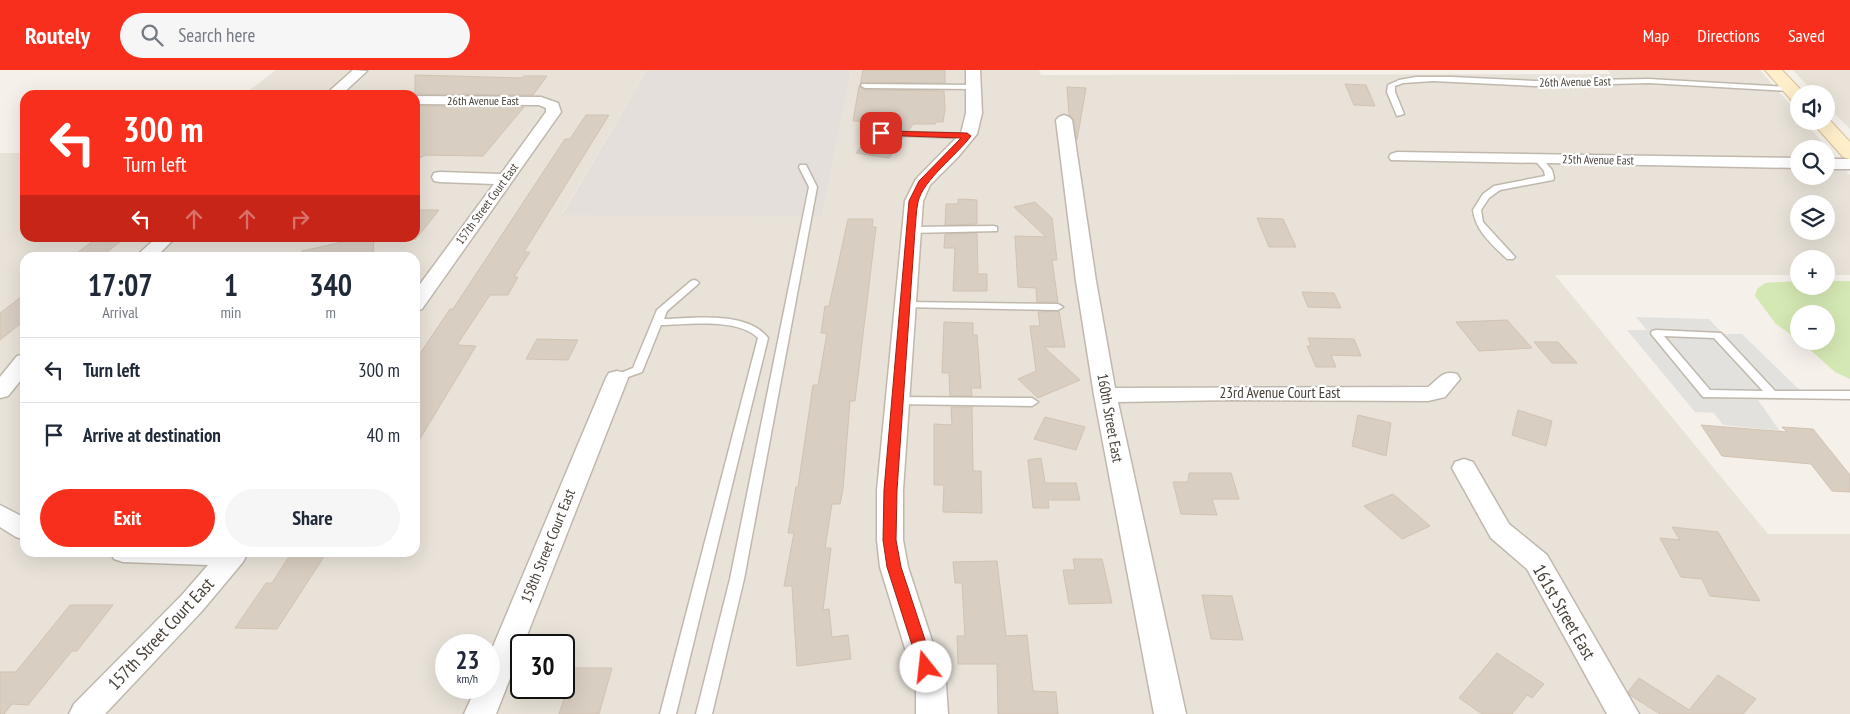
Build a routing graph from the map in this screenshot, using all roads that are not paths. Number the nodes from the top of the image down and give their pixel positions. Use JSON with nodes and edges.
{"nodes":[{"id":1,"x":1773,"y":70,"type":"edge"},
{"id":2,"x":360,"y":71,"type":"edge"},
{"id":3,"x":973,"y":78,"type":"edge"},
{"id":4,"x":865,"y":86,"type":"dead end"},
{"id":5,"x":1790,"y":89,"type":"edge"},
{"id":6,"x":338,"y":90,"type":"edge"},
{"id":7,"x":1790,"y":93,"type":"edge"},
{"id":8,"x":420,"y":100,"type":"edge"},
{"id":9,"x":550,"y":104,"type":"joint"},
{"id":10,"x":1400,"y":114,"type":"dead end"},
{"id":11,"x":1064,"y":120,"type":"dead end"},
{"id":12,"x":1828,"y":130,"type":"edge"},
{"id":13,"x":881,"y":133,"type":"dead end"},
{"id":14,"x":967,"y":136,"type":"junction"},
{"id":15,"x":1850,"y":153,"type":"edge"},
{"id":16,"x":1397,"y":157,"type":"dead end"},
{"id":17,"x":1538,"y":159,"type":"junction"},
{"id":18,"x":1790,"y":163,"type":"edge"},
{"id":19,"x":1835,"y":164,"type":"edge"},
{"id":20,"x":1850,"y":164,"type":"edge"},
{"id":21,"x":803,"y":167,"type":"dead end"},
{"id":22,"x":440,"y":177,"type":"dead end"},
{"id":23,"x":505,"y":179,"type":"junction"},
{"id":24,"x":994,"y":229,"type":"dead end"},
{"id":25,"x":910,"y":230,"type":"junction"},
{"id":26,"x":161,"y":242,"type":"edge"},
{"id":27,"x":150,"y":252,"type":"edge"},
{"id":28,"x":1510,"y":258,"type":"dead end"},
{"id":29,"x":424,"y":279,"type":"edge"},
{"id":30,"x":694,"y":283,"type":"dead end"},
{"id":31,"x":905,"y":305,"type":"junction"},
{"id":32,"x":1058,"y":307,"type":"dead end"},
{"id":33,"x":657,"y":322,"type":"junction"},
{"id":34,"x":20,"y":367,"type":"edge"},
{"id":35,"x":617,"y":378,"type":"joint"},
{"id":36,"x":1449,"y":379,"type":"dead end"},
{"id":37,"x":0,"y":391,"type":"edge"},
{"id":38,"x":1772,"y":394,"type":"junction"},
{"id":39,"x":1105,"y":395,"type":"junction"},
{"id":40,"x":1850,"y":395,"type":"edge"},
{"id":41,"x":897,"y":400,"type":"junction"},
{"id":42,"x":1032,"y":402,"type":"dead end"},
{"id":43,"x":1464,"y":468,"type":"dead end"},
{"id":44,"x":0,"y":515,"type":"edge"},
{"id":45,"x":20,"y":527,"type":"edge"},
{"id":46,"x":231,"y":557,"type":"edge"},
{"id":47,"x":85,"y":714,"type":"edge"},
{"id":48,"x":480,"y":714,"type":"edge"},
{"id":49,"x":668,"y":714,"type":"edge"},
{"id":50,"x":704,"y":714,"type":"edge"},
{"id":51,"x":932,"y":714,"type":"edge"},
{"id":52,"x":1170,"y":714,"type":"edge"},
{"id":53,"x":1622,"y":714,"type":"edge"}],
"edges":[{"from":1,"to":5,"type":"street"},
{"from":2,"to":6,"type":"street"},
{"from":3,"to":4,"type":"lane"},
{"from":3,"to":14,"type":"street"},
{"from":7,"to":10,"type":"lane","name":"26th Avenue East"},
{"from":8,"to":9,"type":"street","name":"26th Avenue East"},
{"from":9,"to":23,"type":"street","name":"157th Street Court East"},
{"from":11,"to":39,"type":"street","name":"160th Street East"},
{"from":12,"to":15,"type":"street"},
{"from":13,"to":14,"type":"lane"},
{"from":14,"to":25,"type":"street"},
{"from":16,"to":17,"type":"street","name":"25th Avenue East"},
{"from":17,"to":18,"type":"street","name":"25th Avenue East"},
{"from":17,"to":28,"type":"lane"},
{"from":19,"to":20,"type":"street"},
{"from":21,"to":50,"type":"lane"},
{"from":22,"to":23,"type":"street"},
{"from":23,"to":29,"type":"street","name":"157th Street Court East"},
{"from":24,"to":25,"type":"lane"},
{"from":25,"to":31,"type":"street"},
{"from":26,"to":27,"type":"street"},
{"from":30,"to":33,"type":"lane"},
{"from":31,"to":32,"type":"lane"},
{"from":31,"to":41,"type":"street"},
{"from":33,"to":35,"type":"lane"},
{"from":33,"to":49,"type":"lane"},
{"from":34,"to":37,"type":"street"},
{"from":35,"to":48,"type":"street","name":"158th Street Court East"},
{"from":36,"to":39,"type":"street","name":"23rd Avenue Court East"},
{"from":38,"to":38,"type":"lane"},
{"from":38,"to":40,"type":"lane"},
{"from":39,"to":52,"type":"street","name":"160th Street East"},
{"from":41,"to":42,"type":"lane"},
{"from":41,"to":51,"type":"street"},
{"from":43,"to":53,"type":"street","name":"161st Street East"},
{"from":44,"to":45,"type":"street"},
{"from":46,"to":47,"type":"street","name":"157th Street Court East"}]}
